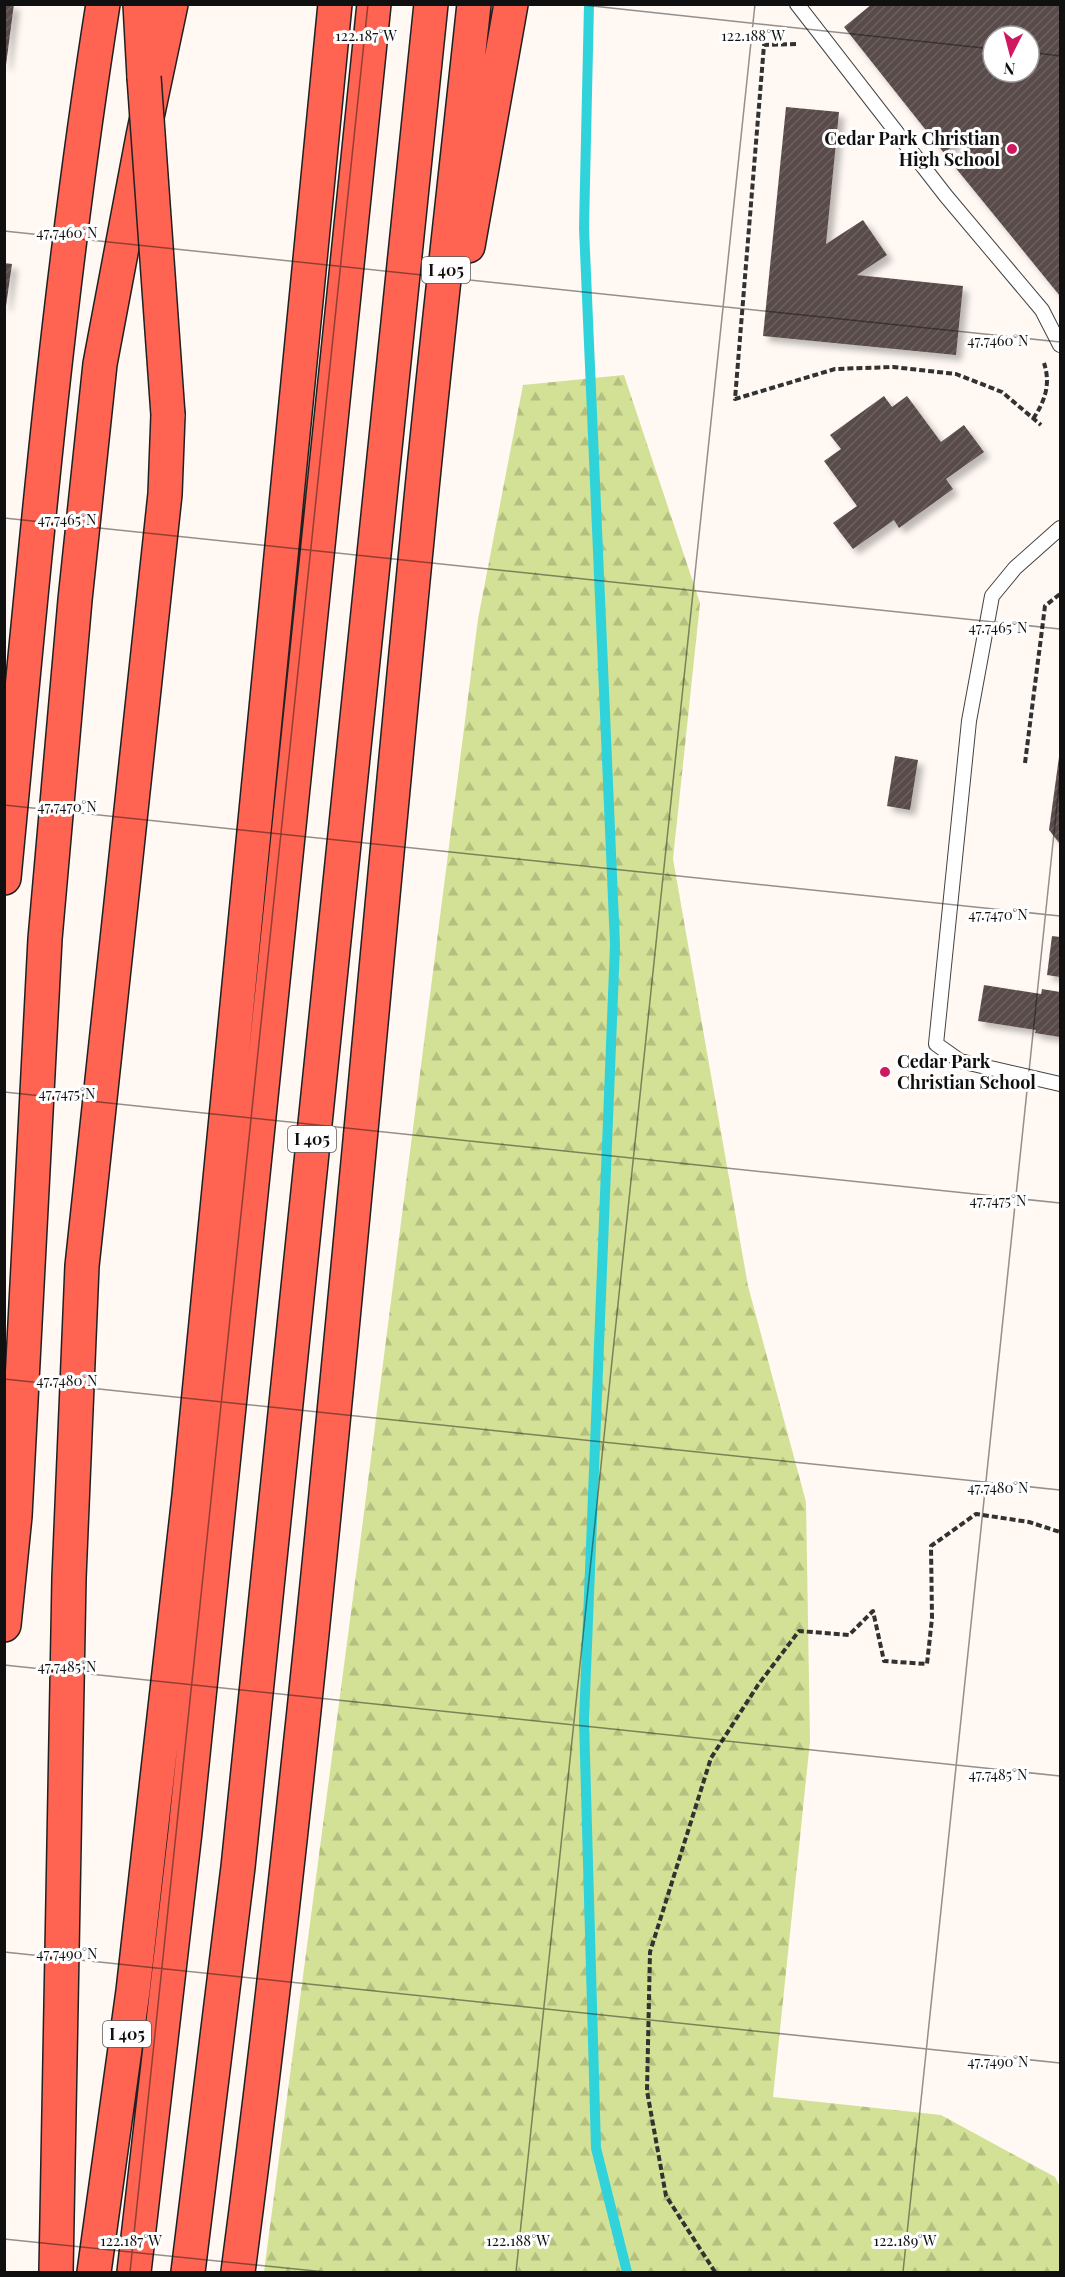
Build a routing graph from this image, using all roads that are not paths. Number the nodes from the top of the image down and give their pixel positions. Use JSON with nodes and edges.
{"nodes":[{"id":1,"x":103,"y":4,"type":"edge"},
{"id":2,"x":140,"y":4,"type":"edge"},
{"id":3,"x":171,"y":4,"type":"edge"},
{"id":4,"x":335,"y":4,"type":"edge"},
{"id":5,"x":374,"y":4,"type":"edge"},
{"id":6,"x":431,"y":4,"type":"edge"},
{"id":7,"x":474,"y":4,"type":"edge"},
{"id":8,"x":511,"y":4,"type":"edge"},
{"id":9,"x":797,"y":4,"type":"edge"},
{"id":10,"x":1060,"y":345,"type":"edge"},
{"id":11,"x":1060,"y":528,"type":"edge"},
{"id":12,"x":417,"y":535,"type":"junction"},
{"id":13,"x":4,"y":878,"type":"edge"},
{"id":14,"x":1060,"y":1084,"type":"edge"},
{"id":15,"x":4,"y":1625,"type":"edge"},
{"id":16,"x":56,"y":2272,"type":"edge"},
{"id":17,"x":94,"y":2272,"type":"edge"},
{"id":18,"x":134,"y":2272,"type":"edge"},
{"id":19,"x":188,"y":2272,"type":"edge"},
{"id":20,"x":238,"y":2272,"type":"edge"}],
"edges":[{"from":1,"to":13,"type":"highway"},
{"from":2,"to":16,"type":"highway","bridge":true},
{"from":3,"to":15,"type":"highway"},
{"from":4,"to":17,"type":"highway","number":"I 405"},
{"from":5,"to":18,"type":"highway","number":"I 405"},
{"from":6,"to":19,"type":"highway","number":"I 405"},
{"from":7,"to":12,"type":"highway","number":"I 405"},
{"from":8,"to":12,"type":"highway"},
{"from":9,"to":10,"type":"lane"},
{"from":11,"to":14,"type":"lane"},
{"from":12,"to":20,"type":"highway","number":"I 405"}]}
